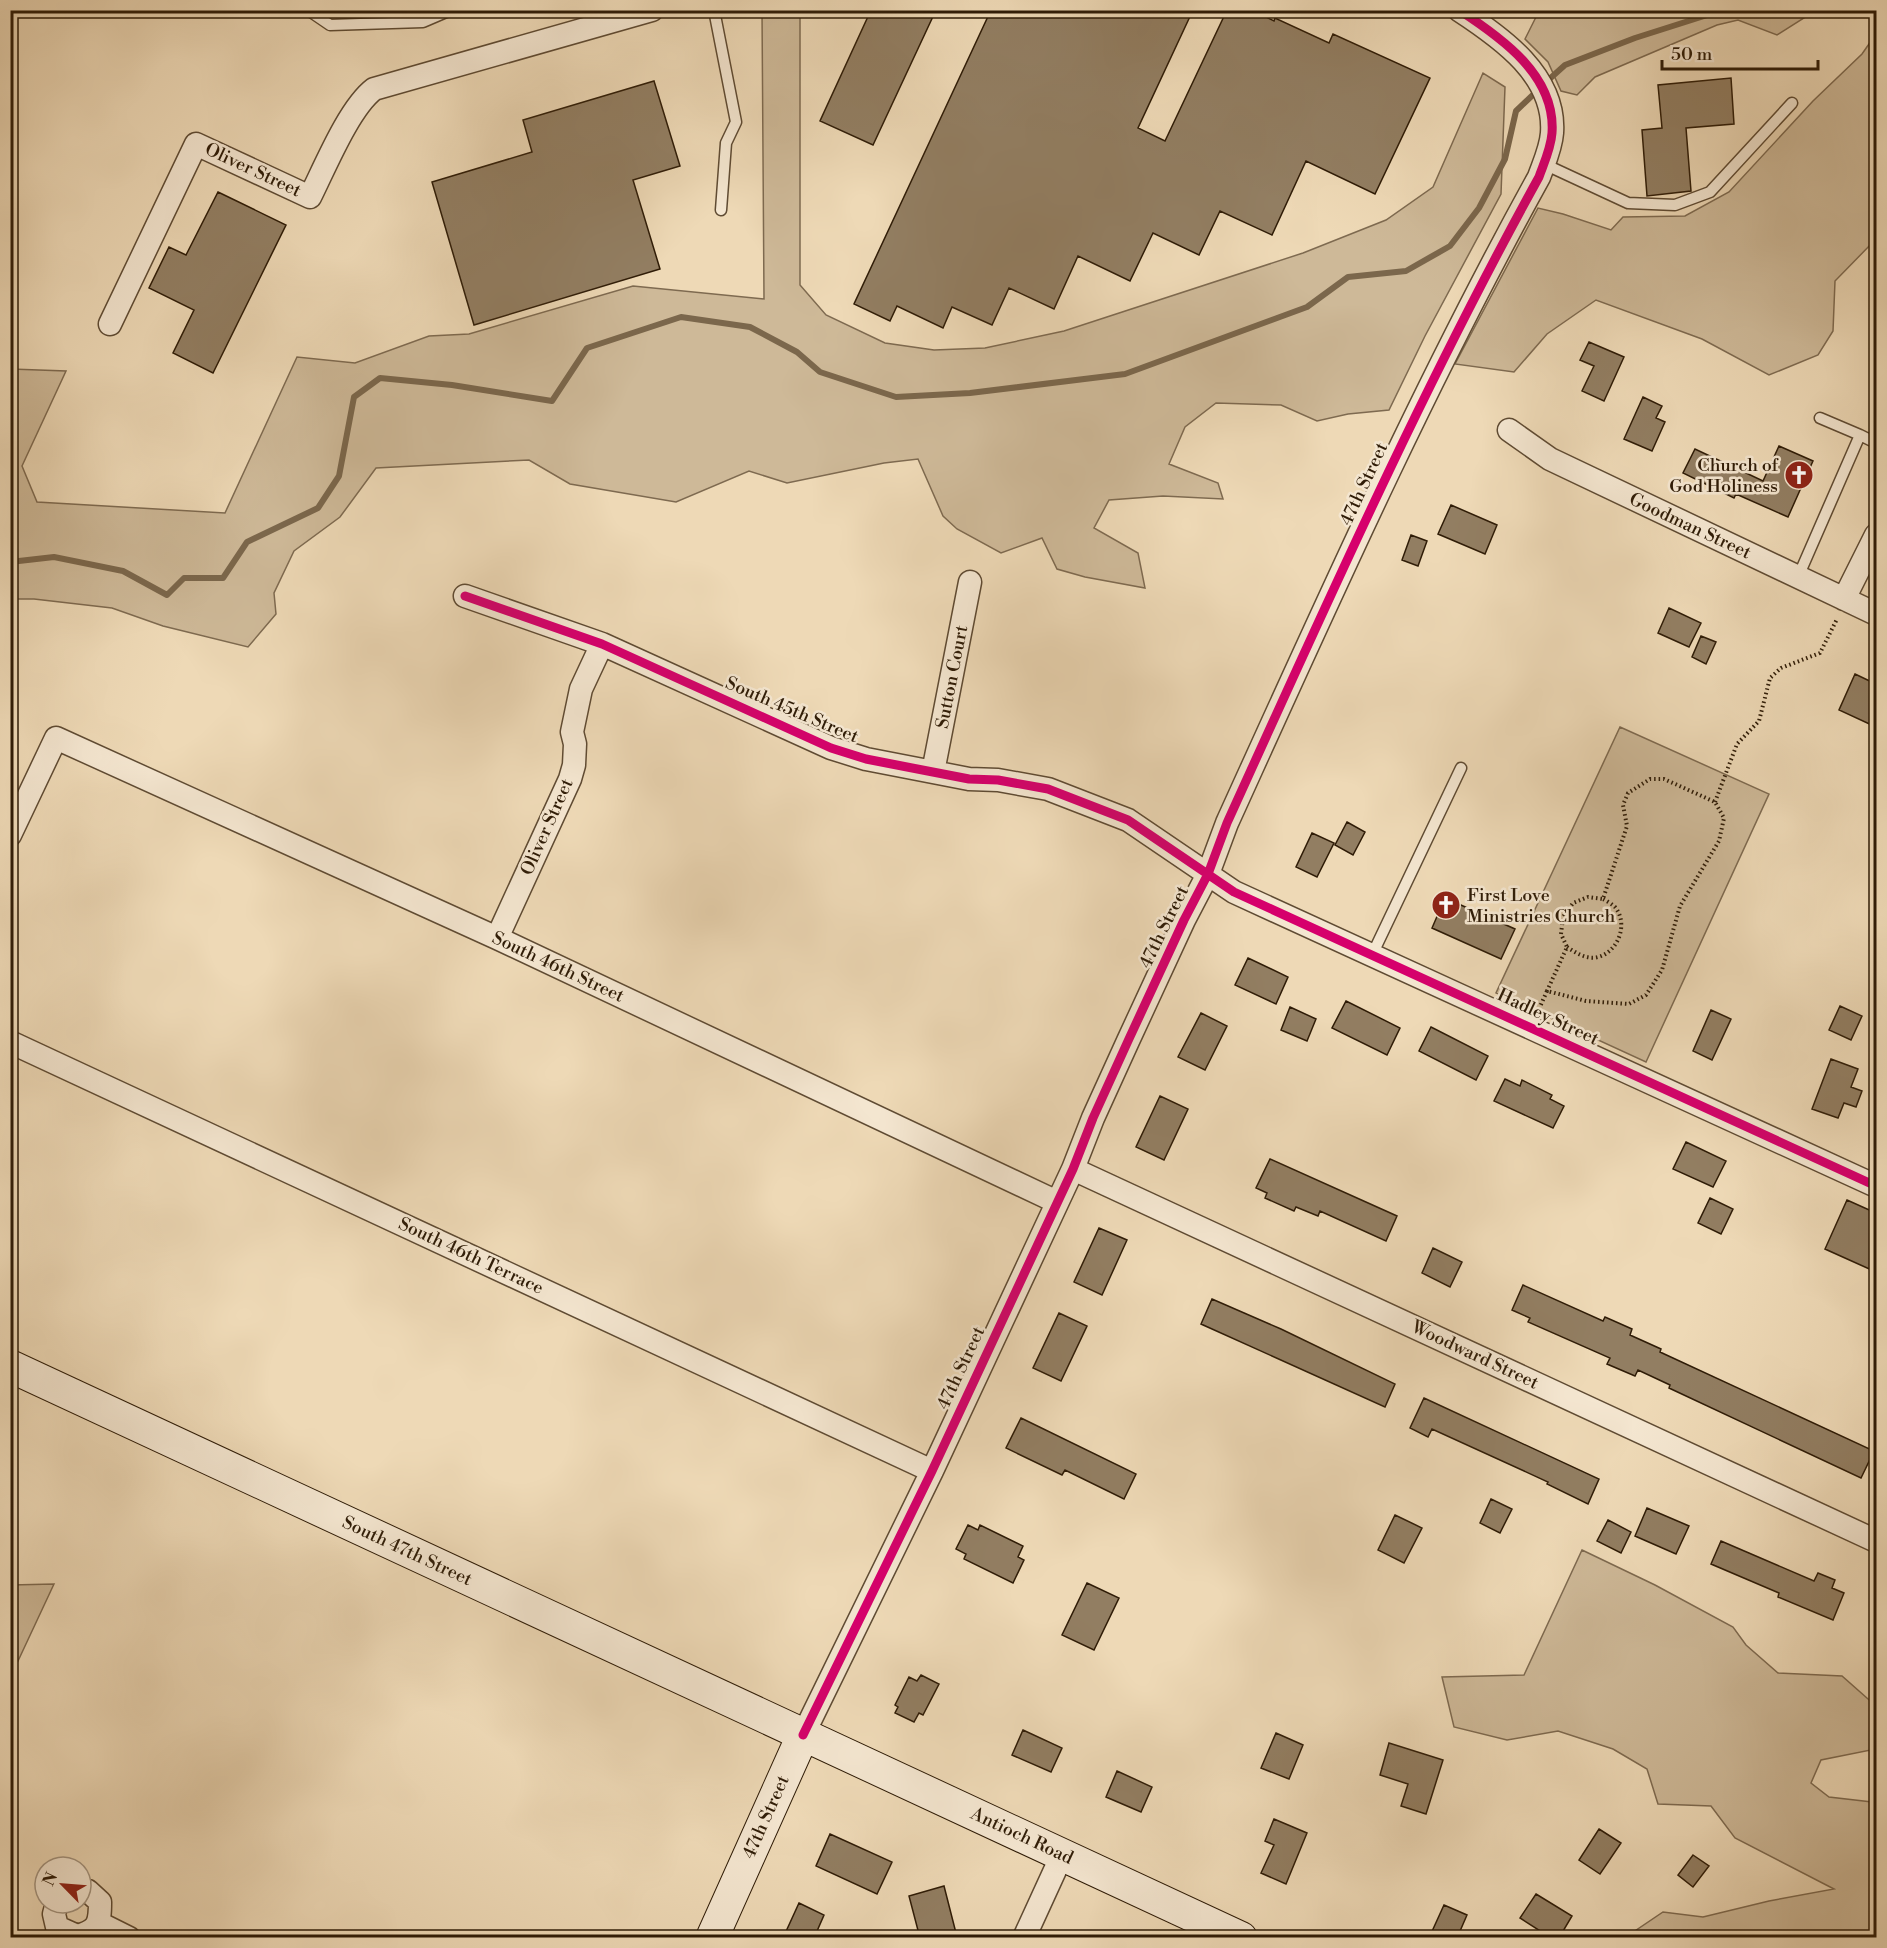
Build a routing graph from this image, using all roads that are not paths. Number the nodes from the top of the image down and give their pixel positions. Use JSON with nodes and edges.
{"nodes":[{"id":1,"x":308,"y":10,"type":"edge"},
{"id":2,"x":452,"y":10,"type":"edge"},
{"id":3,"x":652,"y":10,"type":"edge"},
{"id":4,"x":714,"y":10,"type":"edge"},
{"id":5,"x":1459,"y":10,"type":"edge"},
{"id":6,"x":1792,"y":103,"type":"dead end"},
{"id":7,"x":1544,"y":164,"type":"junction"},
{"id":8,"x":721,"y":210,"type":"dead end"},
{"id":9,"x":110,"y":324,"type":"dead end"},
{"id":10,"x":1820,"y":418,"type":"dead end"},
{"id":11,"x":1509,"y":430,"type":"dead end"},
{"id":12,"x":1860,"y":435,"type":"junction"},
{"id":13,"x":1876,"y":443,"type":"edge"},
{"id":14,"x":1876,"y":535,"type":"edge"},
{"id":15,"x":1797,"y":577,"type":"junction"},
{"id":16,"x":970,"y":582,"type":"dead end"},
{"id":17,"x":465,"y":596,"type":"dead end"},
{"id":18,"x":1845,"y":599,"type":"junction"},
{"id":19,"x":1876,"y":614,"type":"edge"},
{"id":20,"x":602,"y":644,"type":"junction"},
{"id":21,"x":1461,"y":768,"type":"dead end"},
{"id":22,"x":933,"y":772,"type":"junction"},
{"id":23,"x":10,"y":836,"type":"edge"},
{"id":24,"x":1208,"y":874,"type":"junction"},
{"id":25,"x":497,"y":938,"type":"junction"},
{"id":26,"x":1372,"y":955,"type":"junction"},
{"id":27,"x":10,"y":1042,"type":"edge"},
{"id":28,"x":1073,"y":1169,"type":"junction"},
{"id":29,"x":1876,"y":1186,"type":"edge"},
{"id":30,"x":1057,"y":1202,"type":"junction"},
{"id":31,"x":10,"y":1366,"type":"edge"},
{"id":32,"x":932,"y":1471,"type":"junction"},
{"id":33,"x":1876,"y":1541,"type":"edge"},
{"id":34,"x":803,"y":1735,"type":"junction"},
{"id":35,"x":1062,"y":1855,"type":"junction"},
{"id":36,"x":93,"y":1896,"type":"edge"},
{"id":37,"x":54,"y":1915,"type":"edge"},
{"id":38,"x":99,"y":1923,"type":"junction"},
{"id":39,"x":129,"y":1938,"type":"edge"},
{"id":40,"x":712,"y":1938,"type":"edge"},
{"id":41,"x":1024,"y":1938,"type":"edge"},
{"id":42,"x":1241,"y":1938,"type":"edge"}],
"edges":[{"from":1,"to":2,"type":"lane"},
{"from":3,"to":9,"type":"street","name":"Oliver Street"},
{"from":4,"to":8,"type":"lane"},
{"from":5,"to":7,"type":"street","name":"47th Street"},
{"from":6,"to":7,"type":"lane"},
{"from":7,"to":24,"type":"street","name":"47th Street"},
{"from":10,"to":12,"type":"lane"},
{"from":11,"to":15,"type":"street","name":"Goodman Street"},
{"from":12,"to":13,"type":"lane"},
{"from":12,"to":15,"type":"lane"},
{"from":14,"to":18,"type":"street"},
{"from":15,"to":18,"type":"street","name":"Goodman Street"},
{"from":16,"to":22,"type":"street","name":"Sutton Court"},
{"from":17,"to":20,"type":"street","name":"South 45th Street"},
{"from":18,"to":19,"type":"street","name":"Goodman Street"},
{"from":20,"to":22,"type":"street","name":"South 45th Street"},
{"from":20,"to":25,"type":"street","name":"Oliver Street"},
{"from":21,"to":26,"type":"lane"},
{"from":22,"to":24,"type":"street","name":"South 45th Street"},
{"from":23,"to":25,"type":"street","name":"South 46th Street"},
{"from":24,"to":26,"type":"street","name":"Hadley Street"},
{"from":24,"to":28,"type":"street","name":"47th Street"},
{"from":25,"to":30,"type":"street","name":"South 46th Street"},
{"from":26,"to":29,"type":"street","name":"Hadley Street"},
{"from":27,"to":32,"type":"street","name":"South 46th Terrace"},
{"from":28,"to":30,"type":"street","name":"47th Street"},
{"from":28,"to":33,"type":"street","name":"Woodward Street"},
{"from":30,"to":32,"type":"street","name":"47th Street"},
{"from":31,"to":34,"type":"main road","name":"South 47th Street"},
{"from":32,"to":34,"type":"street","name":"47th Street"},
{"from":34,"to":35,"type":"main road","name":"Antioch Road"},
{"from":34,"to":40,"type":"main road","name":"47th Street"},
{"from":35,"to":41,"type":"street"},
{"from":35,"to":42,"type":"main road","name":"Antioch Road"},
{"from":36,"to":38,"type":"street"},
{"from":37,"to":38,"type":"street"},
{"from":38,"to":39,"type":"street"}]}
